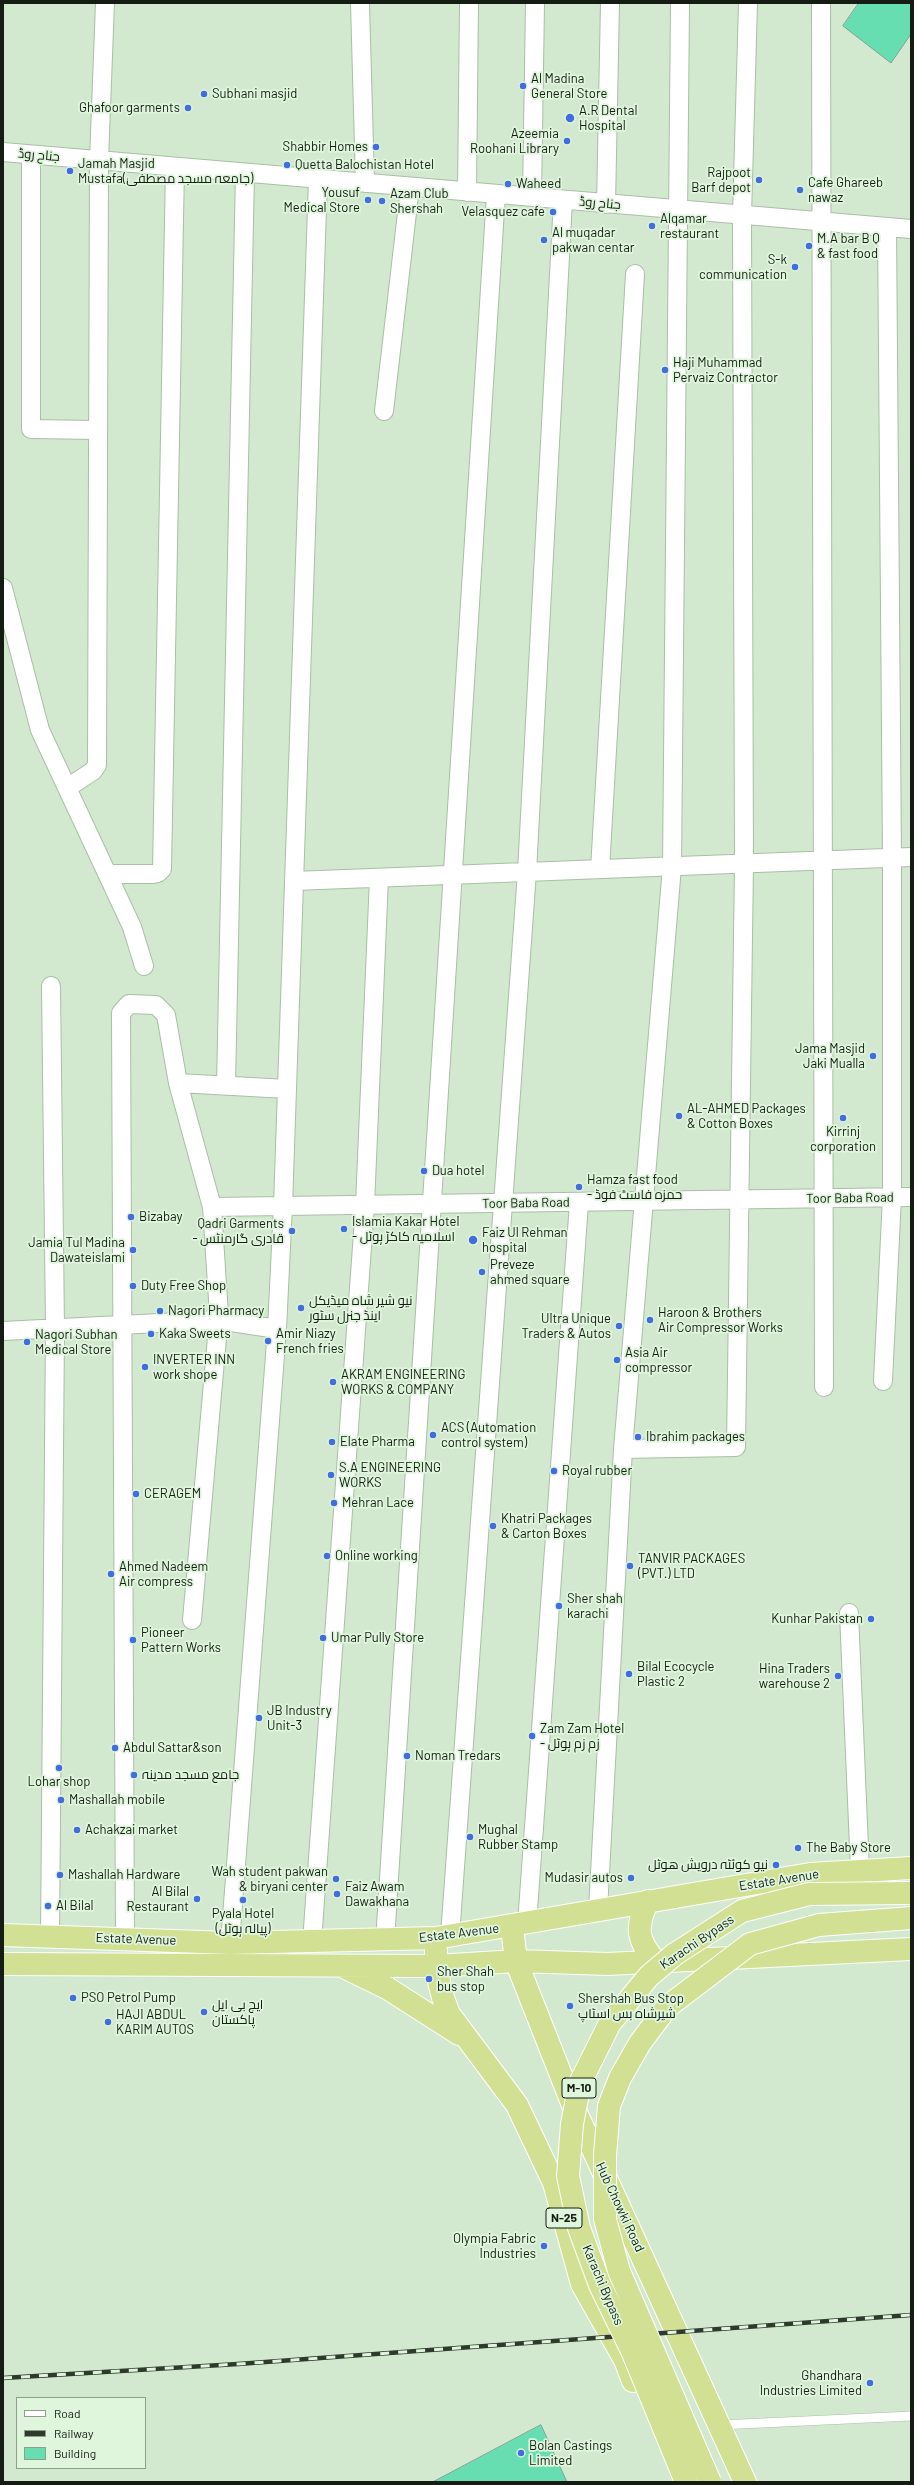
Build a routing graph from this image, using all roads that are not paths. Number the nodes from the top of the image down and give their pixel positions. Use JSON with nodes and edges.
{"nodes":[{"id":1,"x":105,"y":3,"type":"edge"},
{"id":2,"x":360,"y":3,"type":"edge"},
{"id":3,"x":469,"y":3,"type":"edge"},
{"id":4,"x":534,"y":3,"type":"edge"},
{"id":5,"x":610,"y":3,"type":"edge"},
{"id":6,"x":680,"y":3,"type":"edge"},
{"id":7,"x":748,"y":3,"type":"edge"},
{"id":8,"x":821,"y":3,"type":"edge"},
{"id":9,"x":3,"y":152,"type":"edge"},
{"id":10,"x":31,"y":155,"type":"junction"},
{"id":11,"x":99,"y":160,"type":"junction"},
{"id":12,"x":175,"y":167,"type":"junction"},
{"id":13,"x":245,"y":173,"type":"junction"},
{"id":14,"x":318,"y":179,"type":"junction"},
{"id":15,"x":365,"y":183,"type":"junction"},
{"id":16,"x":410,"y":187,"type":"junction"},
{"id":17,"x":467,"y":192,"type":"junction"},
{"id":18,"x":496,"y":194,"type":"junction"},
{"id":19,"x":532,"y":197,"type":"junction"},
{"id":20,"x":563,"y":200,"type":"junction"},
{"id":21,"x":606,"y":204,"type":"junction"},
{"id":22,"x":678,"y":210,"type":"junction"},
{"id":23,"x":742,"y":215,"type":"junction"},
{"id":24,"x":820,"y":222,"type":"junction"},
{"id":25,"x":887,"y":227,"type":"junction"},
{"id":26,"x":911,"y":229,"type":"edge"},
{"id":27,"x":635,"y":274,"type":"dead end"},
{"id":28,"x":384,"y":411,"type":"dead end"},
{"id":29,"x":97,"y":430,"type":"junction"},
{"id":30,"x":3,"y":588,"type":"edge"},
{"id":31,"x":67,"y":788,"type":"junction"},
{"id":32,"x":911,"y":857,"type":"edge"},
{"id":33,"x":892,"y":858,"type":"junction"},
{"id":34,"x":822,"y":861,"type":"junction"},
{"id":35,"x":744,"y":864,"type":"junction"},
{"id":36,"x":672,"y":867,"type":"junction"},
{"id":37,"x":600,"y":869,"type":"junction"},
{"id":38,"x":527,"y":872,"type":"junction"},
{"id":39,"x":107,"y":874,"type":"junction"},
{"id":40,"x":451,"y":875,"type":"junction"},
{"id":41,"x":379,"y":878,"type":"junction"},
{"id":42,"x":294,"y":881,"type":"junction"},
{"id":43,"x":144,"y":966,"type":"dead end"},
{"id":44,"x":51,"y":986,"type":"dead end"},
{"id":45,"x":178,"y":1083,"type":"junction"},
{"id":46,"x":226,"y":1085,"type":"junction"},
{"id":47,"x":287,"y":1089,"type":"junction"},
{"id":48,"x":911,"y":1197,"type":"edge"},
{"id":49,"x":824,"y":1198,"type":"junction"},
{"id":50,"x":892,"y":1198,"type":"junction"},
{"id":51,"x":738,"y":1200,"type":"junction"},
{"id":52,"x":642,"y":1202,"type":"junction"},
{"id":53,"x":579,"y":1203,"type":"junction"},
{"id":54,"x":431,"y":1204,"type":"junction"},
{"id":55,"x":502,"y":1204,"type":"junction"},
{"id":56,"x":365,"y":1205,"type":"junction"},
{"id":57,"x":283,"y":1206,"type":"junction"},
{"id":58,"x":212,"y":1207,"type":"junction"},
{"id":59,"x":218,"y":1320,"type":"junction"},
{"id":60,"x":123,"y":1325,"type":"junction"},
{"id":61,"x":54,"y":1328,"type":"junction"},
{"id":62,"x":277,"y":1329,"type":"junction"},
{"id":63,"x":3,"y":1331,"type":"edge"},
{"id":64,"x":883,"y":1381,"type":"dead end"},
{"id":65,"x":824,"y":1387,"type":"dead end"},
{"id":66,"x":623,"y":1449,"type":"junction"},
{"id":67,"x":849,"y":1613,"type":"dead end"},
{"id":68,"x":192,"y":1620,"type":"dead end"},
{"id":69,"x":911,"y":1868,"type":"edge"},
{"id":70,"x":860,"y":1871,"type":"junction"},
{"id":71,"x":911,"y":1893,"type":"edge"},
{"id":72,"x":648,"y":1901,"type":"junction"},
{"id":73,"x":598,"y":1910,"type":"junction"},
{"id":74,"x":911,"y":1918,"type":"edge"},
{"id":75,"x":519,"y":1925,"type":"junction"},
{"id":76,"x":3,"y":1935,"type":"edge"},
{"id":77,"x":50,"y":1937,"type":"junction"},
{"id":78,"x":443,"y":1937,"type":"junction"},
{"id":79,"x":125,"y":1938,"type":"junction"},
{"id":80,"x":385,"y":1941,"type":"junction"},
{"id":81,"x":312,"y":1942,"type":"junction"},
{"id":82,"x":230,"y":1943,"type":"junction"},
{"id":83,"x":911,"y":1949,"type":"edge"},
{"id":84,"x":516,"y":1961,"type":"junction"},
{"id":85,"x":656,"y":1962,"type":"junction"},
{"id":86,"x":3,"y":1964,"type":"edge"},
{"id":87,"x":339,"y":1965,"type":"junction"},
{"id":88,"x":436,"y":1966,"type":"junction"},
{"id":89,"x":469,"y":2040,"type":"junction"},
{"id":90,"x":911,"y":2416,"type":"edge"},
{"id":91,"x":720,"y":2425,"type":"junction"},
{"id":92,"x":674,"y":2482,"type":"edge"},
{"id":93,"x":686,"y":2482,"type":"edge"},
{"id":94,"x":710,"y":2482,"type":"edge"},
{"id":95,"x":745,"y":2482,"type":"edge"}],
"edges":[{"from":1,"to":11,"type":"street"},
{"from":2,"to":15,"type":"street"},
{"from":3,"to":17,"type":"street"},
{"from":4,"to":19,"type":"street"},
{"from":5,"to":21,"type":"street"},
{"from":6,"to":22,"type":"street"},
{"from":7,"to":23,"type":"street"},
{"from":8,"to":24,"type":"street"},
{"from":9,"to":10,"type":"street","name":"جناح روڈ"},
{"from":10,"to":11,"type":"street","name":"جناح روڈ"},
{"from":10,"to":29,"type":"street"},
{"from":11,"to":12,"type":"street","name":"جناح روڈ"},
{"from":11,"to":29,"type":"street"},
{"from":12,"to":13,"type":"street","name":"جناح روڈ"},
{"from":12,"to":39,"type":"street"},
{"from":13,"to":14,"type":"street","name":"جناح روڈ"},
{"from":13,"to":46,"type":"street"},
{"from":14,"to":15,"type":"street","name":"جناح روڈ"},
{"from":14,"to":42,"type":"street"},
{"from":15,"to":16,"type":"street","name":"جناح روڈ"},
{"from":16,"to":17,"type":"street","name":"جناح روڈ"},
{"from":16,"to":28,"type":"street"},
{"from":17,"to":18,"type":"street","name":"جناح روڈ"},
{"from":18,"to":19,"type":"street","name":"جناح روڈ"},
{"from":18,"to":40,"type":"street"},
{"from":19,"to":20,"type":"street","name":"جناح روڈ"},
{"from":20,"to":21,"type":"street","name":"جناح روڈ"},
{"from":20,"to":38,"type":"street"},
{"from":21,"to":22,"type":"street","name":"جناح روڈ"},
{"from":22,"to":23,"type":"street","name":"جناح روڈ"},
{"from":22,"to":36,"type":"street"},
{"from":23,"to":24,"type":"street","name":"جناح روڈ"},
{"from":23,"to":35,"type":"street"},
{"from":24,"to":25,"type":"street","name":"جناح روڈ"},
{"from":24,"to":34,"type":"street"},
{"from":25,"to":26,"type":"street","name":"جناح روڈ"},
{"from":25,"to":33,"type":"street"},
{"from":27,"to":37,"type":"street"},
{"from":29,"to":31,"type":"street"},
{"from":30,"to":31,"type":"street"},
{"from":31,"to":39,"type":"street"},
{"from":32,"to":33,"type":"street"},
{"from":33,"to":34,"type":"street"},
{"from":33,"to":50,"type":"street"},
{"from":34,"to":35,"type":"street"},
{"from":34,"to":49,"type":"street"},
{"from":35,"to":36,"type":"street"},
{"from":35,"to":51,"type":"street"},
{"from":36,"to":37,"type":"street"},
{"from":36,"to":52,"type":"street"},
{"from":37,"to":38,"type":"street"},
{"from":38,"to":40,"type":"street"},
{"from":38,"to":55,"type":"street"},
{"from":39,"to":43,"type":"street"},
{"from":40,"to":41,"type":"street"},
{"from":40,"to":54,"type":"street"},
{"from":41,"to":42,"type":"street"},
{"from":41,"to":56,"type":"street"},
{"from":42,"to":47,"type":"street"},
{"from":44,"to":61,"type":"street"},
{"from":45,"to":46,"type":"street"},
{"from":45,"to":58,"type":"street"},
{"from":45,"to":60,"type":"street"},
{"from":46,"to":47,"type":"street"},
{"from":47,"to":57,"type":"street"},
{"from":48,"to":50,"type":"street","name":"Toor Baba Road"},
{"from":49,"to":50,"type":"street","name":"Toor Baba Road"},
{"from":49,"to":51,"type":"street","name":"Toor Baba Road"},
{"from":49,"to":65,"type":"street"},
{"from":50,"to":64,"type":"street"},
{"from":51,"to":52,"type":"street","name":"Toor Baba Road"},
{"from":51,"to":66,"type":"street"},
{"from":52,"to":53,"type":"street","name":"Toor Baba Road"},
{"from":52,"to":66,"type":"street"},
{"from":53,"to":55,"type":"street","name":"Toor Baba Road"},
{"from":53,"to":75,"type":"street"},
{"from":54,"to":55,"type":"street","name":"Toor Baba Road"},
{"from":54,"to":56,"type":"street","name":"Toor Baba Road"},
{"from":54,"to":80,"type":"street"},
{"from":55,"to":78,"type":"street"},
{"from":56,"to":57,"type":"street","name":"Toor Baba Road"},
{"from":56,"to":81,"type":"street"},
{"from":57,"to":58,"type":"street","name":"Toor Baba Road"},
{"from":57,"to":62,"type":"street"},
{"from":58,"to":59,"type":"street"},
{"from":59,"to":60,"type":"street"},
{"from":59,"to":62,"type":"street"},
{"from":59,"to":68,"type":"street"},
{"from":60,"to":61,"type":"street"},
{"from":60,"to":79,"type":"street"},
{"from":61,"to":63,"type":"street"},
{"from":61,"to":77,"type":"street"},
{"from":62,"to":82,"type":"street"},
{"from":66,"to":73,"type":"street"},
{"from":67,"to":70,"type":"street"},
{"from":69,"to":70,"type":"highway","name":"Estate Avenue"},
{"from":70,"to":72,"type":"highway","name":"Estate Avenue"},
{"from":71,"to":93,"type":"highway","name":"Karachi Bypass","number":"M-10","bridge":true},
{"from":72,"to":73,"type":"highway","name":"Estate Avenue"},
{"from":72,"to":85,"type":"highway"},
{"from":73,"to":75,"type":"highway","name":"Estate Avenue"},
{"from":74,"to":94,"type":"highway","name":"Karachi Bypass","number":"M-10","bridge":true},
{"from":75,"to":78,"type":"highway","name":"Estate Avenue"},
{"from":75,"to":84,"type":"highway","name":"Hub Chowki Road"},
{"from":76,"to":77,"type":"highway","name":"Estate Avenue"},
{"from":77,"to":79,"type":"highway","name":"Estate Avenue"},
{"from":78,"to":80,"type":"highway","name":"Estate Avenue"},
{"from":78,"to":88,"type":"highway","number":"N-25"},
{"from":79,"to":82,"type":"highway","name":"Estate Avenue"},
{"from":80,"to":81,"type":"highway","name":"Estate Avenue"},
{"from":81,"to":82,"type":"highway","name":"Estate Avenue"},
{"from":83,"to":85,"type":"highway","name":"Estate Avenue"},
{"from":84,"to":85,"type":"highway","name":"Estate Avenue"},
{"from":84,"to":88,"type":"highway","name":"Estate Avenue"},
{"from":84,"to":91,"type":"highway","name":"Hub Chowki Road"},
{"from":86,"to":87,"type":"highway","name":"Estate Avenue"},
{"from":87,"to":88,"type":"highway","name":"Estate Avenue"},
{"from":87,"to":89,"type":"highway"},
{"from":88,"to":89,"type":"highway","number":"N-25"},
{"from":89,"to":92,"type":"highway","number":"N-25"},
{"from":90,"to":91,"type":"lane"},
{"from":91,"to":95,"type":"highway","name":"Hub Chowki Road"}]}
